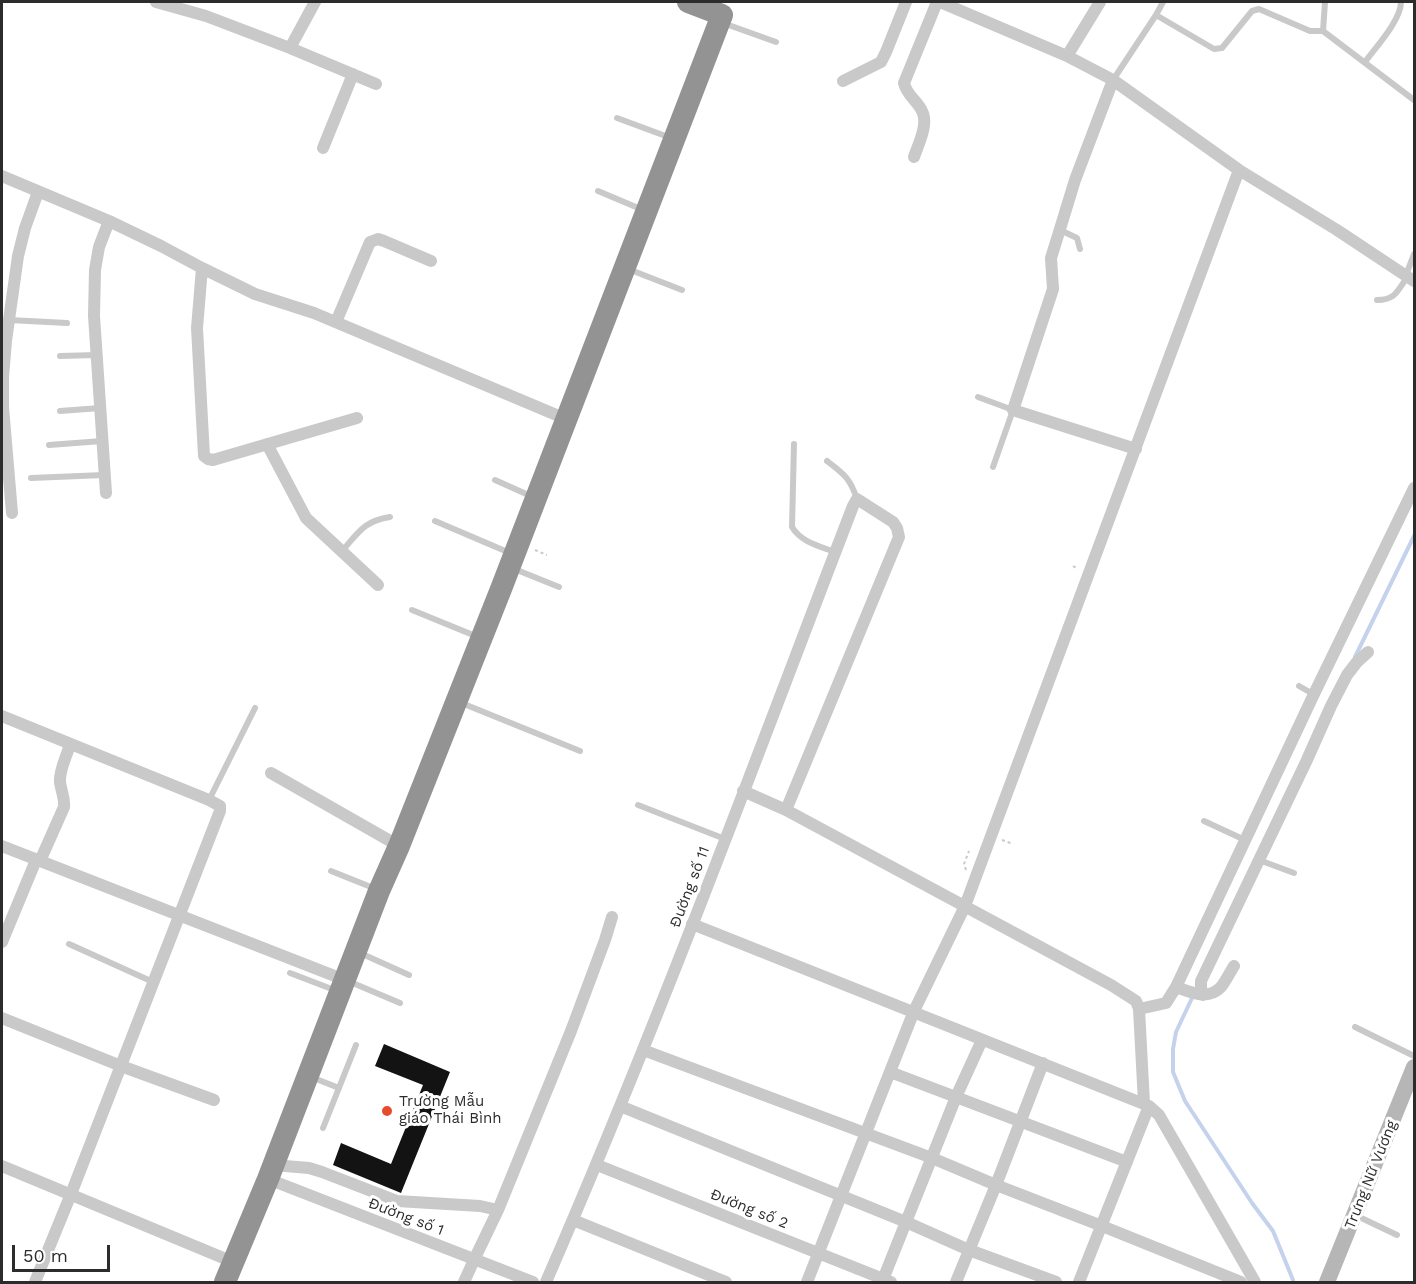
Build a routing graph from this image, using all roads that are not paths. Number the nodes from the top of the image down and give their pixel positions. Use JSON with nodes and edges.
{"nodes":[{"id":1,"x":156,"y":2,"type":"edge"},
{"id":2,"x":315,"y":2,"type":"edge"},
{"id":3,"x":688,"y":2,"type":"edge"},
{"id":4,"x":906,"y":2,"type":"edge"},
{"id":5,"x":938,"y":2,"type":"edge"},
{"id":6,"x":1100,"y":2,"type":"edge"},
{"id":7,"x":1163,"y":2,"type":"edge"},
{"id":8,"x":1325,"y":2,"type":"edge"},
{"id":9,"x":1401,"y":2,"type":"edge"},
{"id":10,"x":1156,"y":15,"type":"junction"},
{"id":11,"x":721,"y":18,"type":"junction"},
{"id":12,"x":1323,"y":31,"type":"junction"},
{"id":13,"x":776,"y":42,"type":"dead end"},
{"id":14,"x":290,"y":48,"type":"junction"},
{"id":15,"x":1067,"y":56,"type":"junction"},
{"id":16,"x":1365,"y":62,"type":"junction"},
{"id":17,"x":353,"y":74,"type":"junction"},
{"id":18,"x":843,"y":81,"type":"dead end"},
{"id":19,"x":1113,"y":81,"type":"junction"},
{"id":20,"x":376,"y":84,"type":"dead end"},
{"id":21,"x":1414,"y":100,"type":"edge"},
{"id":22,"x":617,"y":118,"type":"dead end"},
{"id":23,"x":674,"y":139,"type":"junction"},
{"id":24,"x":323,"y":148,"type":"dead end"},
{"id":25,"x":914,"y":158,"type":"dead end"},
{"id":26,"x":1239,"y":170,"type":"junction"},
{"id":27,"x":2,"y":176,"type":"edge"},
{"id":28,"x":598,"y":191,"type":"dead end"},
{"id":29,"x":38,"y":192,"type":"junction"},
{"id":30,"x":646,"y":212,"type":"junction"},
{"id":31,"x":109,"y":221,"type":"junction"},
{"id":32,"x":1060,"y":229,"type":"junction"},
{"id":33,"x":1080,"y":249,"type":"dead end"},
{"id":34,"x":1414,"y":254,"type":"edge"},
{"id":35,"x":431,"y":261,"type":"dead end"},
{"id":36,"x":202,"y":268,"type":"junction"},
{"id":37,"x":624,"y":268,"type":"junction"},
{"id":38,"x":1410,"y":277,"type":"edge"},
{"id":39,"x":682,"y":290,"type":"dead end"},
{"id":40,"x":1377,"y":300,"type":"dead end"},
{"id":41,"x":9,"y":320,"type":"junction"},
{"id":42,"x":336,"y":322,"type":"junction"},
{"id":43,"x":67,"y":323,"type":"dead end"},
{"id":44,"x":97,"y":355,"type":"junction"},
{"id":45,"x":60,"y":357,"type":"dead end"},
{"id":46,"x":2,"y":388,"type":"edge"},
{"id":47,"x":978,"y":397,"type":"dead end"},
{"id":48,"x":100,"y":408,"type":"junction"},
{"id":49,"x":1013,"y":410,"type":"junction"},
{"id":50,"x":60,"y":411,"type":"dead end"},
{"id":51,"x":357,"y":417,"type":"dead end"},
{"id":52,"x":566,"y":419,"type":"junction"},
{"id":53,"x":103,"y":441,"type":"junction"},
{"id":54,"x":4,"y":443,"type":"edge"},
{"id":55,"x":267,"y":444,"type":"junction"},
{"id":56,"x":794,"y":444,"type":"dead end"},
{"id":57,"x":48,"y":446,"type":"dead end"},
{"id":58,"x":1136,"y":449,"type":"junction"},
{"id":59,"x":827,"y":461,"type":"dead end"},
{"id":60,"x":993,"y":468,"type":"dead end"},
{"id":61,"x":105,"y":475,"type":"junction"},
{"id":62,"x":31,"y":478,"type":"dead end"},
{"id":63,"x":495,"y":480,"type":"dead end"},
{"id":64,"x":1414,"y":488,"type":"edge"},
{"id":65,"x":106,"y":493,"type":"dead end"},
{"id":66,"x":536,"y":498,"type":"junction"},
{"id":67,"x":857,"y":499,"type":"junction"},
{"id":68,"x":12,"y":513,"type":"dead end"},
{"id":69,"x":390,"y":517,"type":"dead end"},
{"id":70,"x":435,"y":521,"type":"dead end"},
{"id":71,"x":342,"y":551,"type":"junction"},
{"id":72,"x":836,"y":552,"type":"junction"},
{"id":73,"x":511,"y":561,"type":"junction"},
{"id":74,"x":378,"y":585,"type":"dead end"},
{"id":75,"x":559,"y":587,"type":"dead end"},
{"id":76,"x":412,"y":610,"type":"dead end"},
{"id":77,"x":481,"y":638,"type":"junction"},
{"id":78,"x":1368,"y":652,"type":"dead end"},
{"id":79,"x":1299,"y":686,"type":"dead end"},
{"id":80,"x":1314,"y":694,"type":"junction"},
{"id":81,"x":456,"y":701,"type":"junction"},
{"id":82,"x":255,"y":708,"type":"dead end"},
{"id":83,"x":2,"y":716,"type":"edge"},
{"id":84,"x":70,"y":744,"type":"junction"},
{"id":85,"x":580,"y":751,"type":"dead end"},
{"id":86,"x":271,"y":773,"type":"dead end"},
{"id":87,"x":743,"y":791,"type":"junction"},
{"id":88,"x":209,"y":800,"type":"junction"},
{"id":89,"x":638,"y":805,"type":"dead end"},
{"id":90,"x":786,"y":810,"type":"junction"},
{"id":91,"x":1204,"y":821,"type":"dead end"},
{"id":92,"x":725,"y":839,"type":"junction"},
{"id":93,"x":1245,"y":840,"type":"junction"},
{"id":94,"x":2,"y":846,"type":"edge"},
{"id":95,"x":399,"y":846,"type":"junction"},
{"id":96,"x":1258,"y":860,"type":"junction"},
{"id":97,"x":38,"y":861,"type":"junction"},
{"id":98,"x":331,"y":871,"type":"dead end"},
{"id":99,"x":1294,"y":873,"type":"dead end"},
{"id":100,"x":379,"y":891,"type":"junction"},
{"id":101,"x":965,"y":906,"type":"junction"},
{"id":102,"x":179,"y":915,"type":"junction"},
{"id":103,"x":612,"y":917,"type":"dead end"},
{"id":104,"x":692,"y":924,"type":"junction"},
{"id":105,"x":2,"y":942,"type":"edge"},
{"id":106,"x":69,"y":944,"type":"dead end"},
{"id":107,"x":357,"y":952,"type":"junction"},
{"id":108,"x":1234,"y":966,"type":"dead end"},
{"id":109,"x":290,"y":973,"type":"dead end"},
{"id":110,"x":409,"y":975,"type":"dead end"},
{"id":111,"x":153,"y":982,"type":"junction"},
{"id":112,"x":343,"y":986,"type":"junction"},
{"id":113,"x":1190,"y":992,"type":"junction"},
{"id":114,"x":400,"y":1002,"type":"dead end"},
{"id":115,"x":1139,"y":1009,"type":"junction"},
{"id":116,"x":914,"y":1011,"type":"junction"},
{"id":117,"x":2,"y":1018,"type":"edge"},
{"id":118,"x":1355,"y":1027,"type":"dead end"},
{"id":119,"x":982,"y":1040,"type":"junction"},
{"id":120,"x":356,"y":1045,"type":"dead end"},
{"id":121,"x":643,"y":1050,"type":"junction"},
{"id":122,"x":1414,"y":1056,"type":"edge"},
{"id":123,"x":1043,"y":1063,"type":"junction"},
{"id":124,"x":121,"y":1066,"type":"junction"},
{"id":125,"x":1414,"y":1067,"type":"edge"},
{"id":126,"x":890,"y":1072,"type":"junction"},
{"id":127,"x":308,"y":1075,"type":"junction"},
{"id":128,"x":339,"y":1088,"type":"junction"},
{"id":129,"x":956,"y":1097,"type":"junction"},
{"id":130,"x":214,"y":1100,"type":"dead end"},
{"id":131,"x":1147,"y":1104,"type":"junction"},
{"id":132,"x":620,"y":1106,"type":"junction"},
{"id":133,"x":1020,"y":1122,"type":"junction"},
{"id":134,"x":323,"y":1128,"type":"dead end"},
{"id":135,"x":867,"y":1133,"type":"junction"},
{"id":136,"x":932,"y":1158,"type":"junction"},
{"id":137,"x":1127,"y":1162,"type":"junction"},
{"id":138,"x":597,"y":1165,"type":"junction"},
{"id":139,"x":2,"y":1166,"type":"edge"},
{"id":140,"x":270,"y":1172,"type":"junction"},
{"id":141,"x":996,"y":1185,"type":"junction"},
{"id":142,"x":71,"y":1194,"type":"junction"},
{"id":143,"x":842,"y":1196,"type":"junction"},
{"id":144,"x":498,"y":1210,"type":"junction"},
{"id":145,"x":1355,"y":1215,"type":"junction"},
{"id":146,"x":573,"y":1220,"type":"junction"},
{"id":147,"x":906,"y":1222,"type":"junction"},
{"id":148,"x":1102,"y":1226,"type":"junction"},
{"id":149,"x":1397,"y":1235,"type":"dead end"},
{"id":150,"x":969,"y":1250,"type":"junction"},
{"id":151,"x":819,"y":1253,"type":"junction"},
{"id":152,"x":474,"y":1260,"type":"junction"},
{"id":153,"x":229,"y":1272,"type":"edge"},
{"id":154,"x":35,"y":1282,"type":"edge"},
{"id":155,"x":464,"y":1282,"type":"edge"},
{"id":156,"x":532,"y":1282,"type":"edge"},
{"id":157,"x":546,"y":1282,"type":"edge"},
{"id":158,"x":726,"y":1282,"type":"edge"},
{"id":159,"x":807,"y":1282,"type":"edge"},
{"id":160,"x":886,"y":1282,"type":"edge"},
{"id":161,"x":956,"y":1282,"type":"edge"},
{"id":162,"x":1056,"y":1282,"type":"edge"},
{"id":163,"x":1079,"y":1282,"type":"edge"},
{"id":164,"x":1241,"y":1282,"type":"edge"},
{"id":165,"x":1255,"y":1282,"type":"edge"},
{"id":166,"x":1327,"y":1282,"type":"edge"}],
"edges":[{"from":1,"to":14,"type":"street"},
{"from":2,"to":14,"type":"street"},
{"from":3,"to":11,"type":"highway"},
{"from":4,"to":18,"type":"street"},
{"from":5,"to":15,"type":"street"},
{"from":5,"to":25,"type":"street"},
{"from":6,"to":15,"type":"street"},
{"from":7,"to":10,"type":"lane"},
{"from":8,"to":12,"type":"lane"},
{"from":9,"to":16,"type":"lane"},
{"from":10,"to":12,"type":"lane"},
{"from":10,"to":19,"type":"lane"},
{"from":11,"to":13,"type":"lane"},
{"from":11,"to":23,"type":"highway"},
{"from":12,"to":16,"type":"lane"},
{"from":14,"to":17,"type":"street"},
{"from":15,"to":19,"type":"street"},
{"from":16,"to":21,"type":"lane"},
{"from":17,"to":20,"type":"street"},
{"from":17,"to":24,"type":"street"},
{"from":19,"to":26,"type":"street"},
{"from":19,"to":32,"type":"street"},
{"from":22,"to":23,"type":"lane"},
{"from":23,"to":30,"type":"highway"},
{"from":26,"to":38,"type":"street"},
{"from":26,"to":58,"type":"street"},
{"from":27,"to":29,"type":"street"},
{"from":28,"to":30,"type":"lane"},
{"from":29,"to":31,"type":"street"},
{"from":29,"to":41,"type":"street"},
{"from":30,"to":37,"type":"highway"},
{"from":31,"to":36,"type":"street"},
{"from":31,"to":44,"type":"street"},
{"from":32,"to":33,"type":"lane"},
{"from":32,"to":49,"type":"street"},
{"from":34,"to":38,"type":"lane"},
{"from":35,"to":42,"type":"street"},
{"from":36,"to":42,"type":"street"},
{"from":36,"to":55,"type":"street"},
{"from":37,"to":39,"type":"lane"},
{"from":37,"to":52,"type":"highway"},
{"from":38,"to":40,"type":"lane"},
{"from":41,"to":43,"type":"lane"},
{"from":41,"to":46,"type":"street"},
{"from":42,"to":52,"type":"street"},
{"from":44,"to":45,"type":"lane"},
{"from":44,"to":48,"type":"street"},
{"from":46,"to":54,"type":"street"},
{"from":47,"to":49,"type":"lane"},
{"from":48,"to":50,"type":"lane"},
{"from":48,"to":53,"type":"street"},
{"from":49,"to":58,"type":"street"},
{"from":49,"to":60,"type":"lane"},
{"from":51,"to":55,"type":"street"},
{"from":52,"to":66,"type":"highway"},
{"from":53,"to":57,"type":"lane"},
{"from":53,"to":61,"type":"street"},
{"from":54,"to":68,"type":"street"},
{"from":55,"to":71,"type":"street"},
{"from":56,"to":72,"type":"lane"},
{"from":58,"to":101,"type":"street"},
{"from":59,"to":67,"type":"lane"},
{"from":61,"to":62,"type":"lane"},
{"from":61,"to":65,"type":"street"},
{"from":63,"to":66,"type":"lane"},
{"from":64,"to":80,"type":"street"},
{"from":66,"to":73,"type":"highway"},
{"from":67,"to":72,"type":"street","name":"Đường số 11"},
{"from":67,"to":90,"type":"street"},
{"from":69,"to":71,"type":"lane"},
{"from":70,"to":73,"type":"lane"},
{"from":71,"to":74,"type":"street"},
{"from":72,"to":87,"type":"street","name":"Đường số 11"},
{"from":73,"to":75,"type":"lane"},
{"from":73,"to":77,"type":"highway"},
{"from":76,"to":77,"type":"lane"},
{"from":77,"to":81,"type":"highway"},
{"from":78,"to":96,"type":"street"},
{"from":79,"to":80,"type":"lane"},
{"from":80,"to":93,"type":"street"},
{"from":81,"to":85,"type":"lane"},
{"from":81,"to":95,"type":"highway"},
{"from":82,"to":88,"type":"lane"},
{"from":83,"to":84,"type":"street"},
{"from":84,"to":88,"type":"street"},
{"from":84,"to":97,"type":"street"},
{"from":86,"to":95,"type":"street"},
{"from":87,"to":90,"type":"street"},
{"from":87,"to":92,"type":"street","name":"Đường số 11"},
{"from":88,"to":102,"type":"street"},
{"from":89,"to":92,"type":"lane"},
{"from":90,"to":101,"type":"street"},
{"from":91,"to":93,"type":"lane"},
{"from":92,"to":104,"type":"street","name":"Đường số 11"},
{"from":93,"to":113,"type":"street"},
{"from":94,"to":97,"type":"street"},
{"from":95,"to":100,"type":"highway"},
{"from":96,"to":99,"type":"lane"},
{"from":96,"to":113,"type":"street"},
{"from":97,"to":102,"type":"street"},
{"from":97,"to":105,"type":"street"},
{"from":98,"to":100,"type":"lane"},
{"from":100,"to":107,"type":"highway"},
{"from":101,"to":115,"type":"street"},
{"from":101,"to":116,"type":"street"},
{"from":102,"to":111,"type":"street"},
{"from":102,"to":112,"type":"street"},
{"from":103,"to":144,"type":"street"},
{"from":104,"to":116,"type":"street"},
{"from":104,"to":121,"type":"street","name":"Đường số 11"},
{"from":106,"to":111,"type":"lane"},
{"from":107,"to":110,"type":"lane"},
{"from":107,"to":112,"type":"highway"},
{"from":108,"to":113,"type":"street"},
{"from":109,"to":112,"type":"lane"},
{"from":111,"to":124,"type":"street"},
{"from":112,"to":114,"type":"lane"},
{"from":112,"to":127,"type":"highway"},
{"from":113,"to":115,"type":"street"},
{"from":115,"to":131,"type":"street"},
{"from":116,"to":119,"type":"street"},
{"from":116,"to":126,"type":"street"},
{"from":117,"to":124,"type":"street"},
{"from":118,"to":122,"type":"lane"},
{"from":119,"to":123,"type":"street"},
{"from":119,"to":129,"type":"street"},
{"from":120,"to":128,"type":"lane"},
{"from":121,"to":132,"type":"street","name":"Đường số 11"},
{"from":121,"to":135,"type":"street"},
{"from":123,"to":131,"type":"street"},
{"from":123,"to":133,"type":"street"},
{"from":124,"to":130,"type":"street"},
{"from":124,"to":142,"type":"street"},
{"from":125,"to":145,"type":"street","name":"Trưng Nữ Vương"},
{"from":126,"to":129,"type":"street"},
{"from":126,"to":135,"type":"street"},
{"from":127,"to":128,"type":"lane"},
{"from":127,"to":140,"type":"highway"},
{"from":128,"to":134,"type":"lane"},
{"from":129,"to":133,"type":"street"},
{"from":129,"to":136,"type":"street"},
{"from":131,"to":137,"type":"street"},
{"from":131,"to":165,"type":"street"},
{"from":132,"to":138,"type":"street","name":"Đường số 11"},
{"from":132,"to":143,"type":"street"},
{"from":133,"to":137,"type":"street"},
{"from":133,"to":141,"type":"street"},
{"from":135,"to":136,"type":"street"},
{"from":135,"to":143,"type":"street"},
{"from":136,"to":141,"type":"street"},
{"from":136,"to":147,"type":"street"},
{"from":137,"to":148,"type":"street"},
{"from":138,"to":146,"type":"street","name":"Đường số 11"},
{"from":138,"to":151,"type":"street","name":"Đường số 2"},
{"from":139,"to":142,"type":"street"},
{"from":140,"to":144,"type":"street"},
{"from":140,"to":152,"type":"street","name":"Đường số 1"},
{"from":140,"to":153,"type":"highway"},
{"from":141,"to":148,"type":"street"},
{"from":141,"to":150,"type":"street"},
{"from":142,"to":153,"type":"street"},
{"from":142,"to":154,"type":"street"},
{"from":143,"to":147,"type":"street"},
{"from":143,"to":151,"type":"street"},
{"from":144,"to":152,"type":"street"},
{"from":145,"to":149,"type":"lane"},
{"from":145,"to":166,"type":"street","name":"Trưng Nữ Vương"},
{"from":146,"to":157,"type":"street","name":"Đường số 11"},
{"from":146,"to":158,"type":"street"},
{"from":147,"to":150,"type":"street"},
{"from":147,"to":160,"type":"street"},
{"from":148,"to":163,"type":"street"},
{"from":148,"to":164,"type":"street"},
{"from":150,"to":161,"type":"street"},
{"from":150,"to":162,"type":"street"},
{"from":151,"to":159,"type":"street"},
{"from":151,"to":160,"type":"street","name":"Đường số 2"},
{"from":152,"to":155,"type":"street"},
{"from":152,"to":156,"type":"street","name":"Đường số 1"}]}
